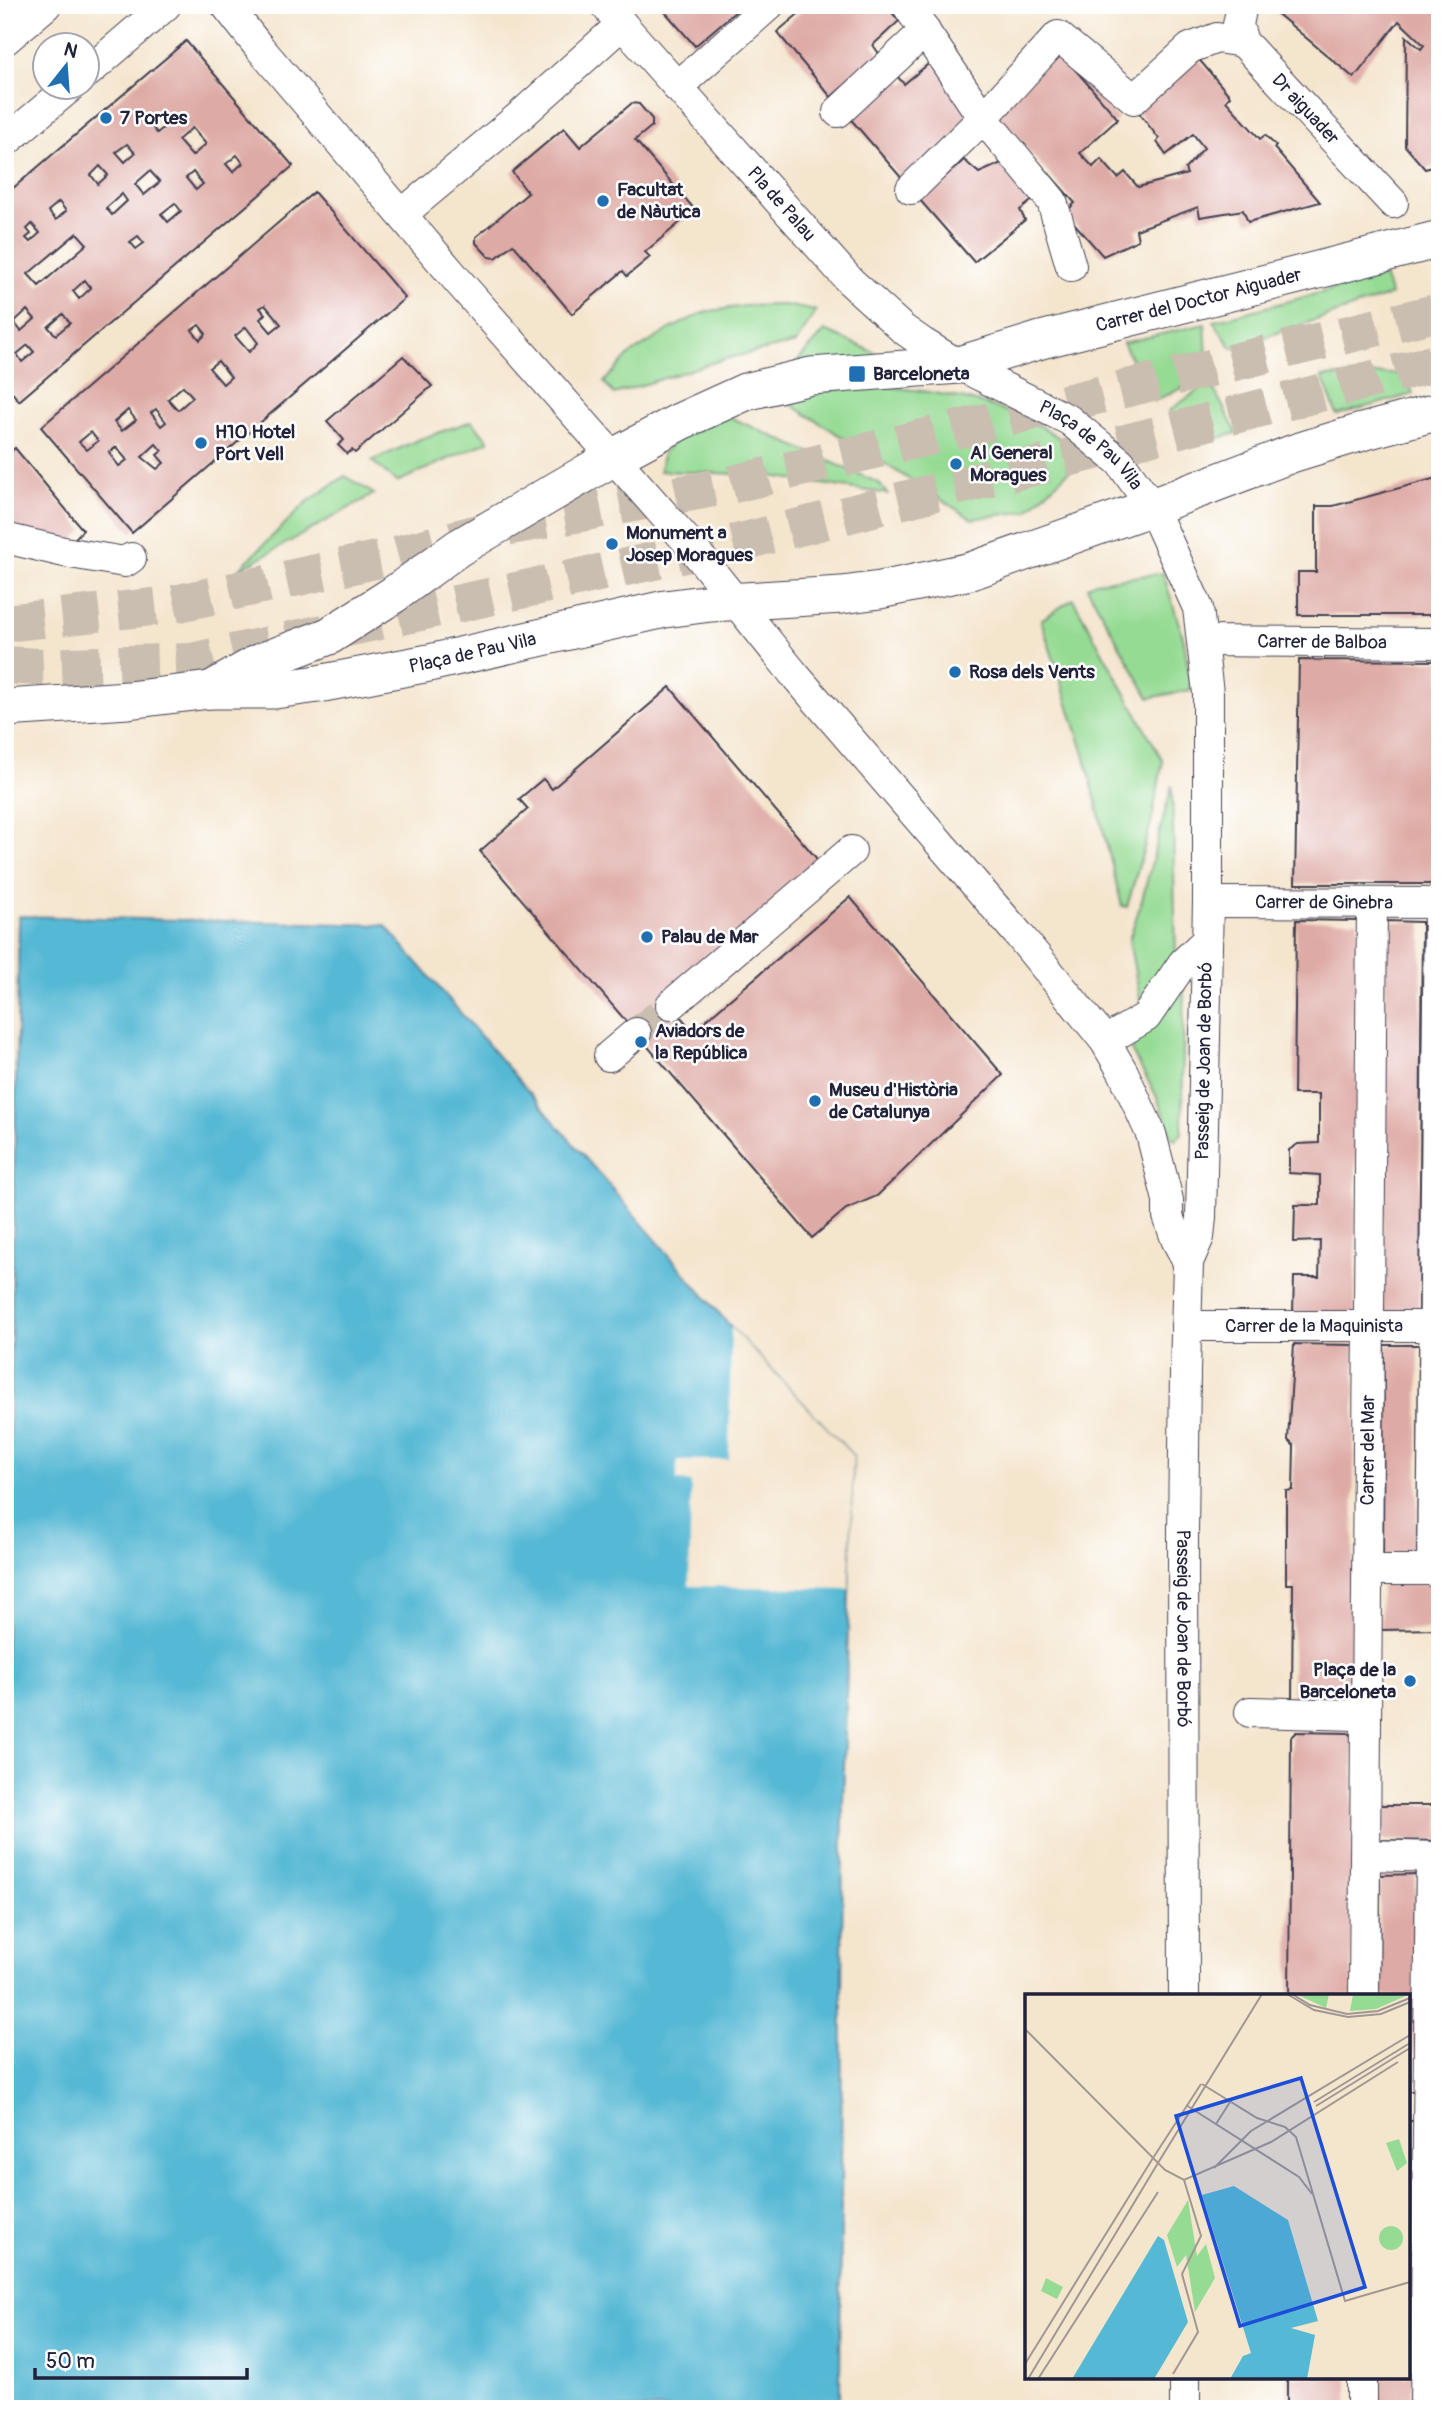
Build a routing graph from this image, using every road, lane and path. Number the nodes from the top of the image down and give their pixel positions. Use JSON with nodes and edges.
{"nodes":[{"id":1,"x":46,"y":5,"type":"edge"},
{"id":2,"x":166,"y":5,"type":"edge"},
{"id":3,"x":226,"y":5,"type":"edge"},
{"id":4,"x":769,"y":5,"type":"edge"},
{"id":5,"x":907,"y":5,"type":"edge"},
{"id":6,"x":1235,"y":5,"type":"edge"},
{"id":7,"x":1242,"y":5,"type":"edge"},
{"id":8,"x":614,"y":15,"type":"edge"},
{"id":9,"x":925,"y":31,"type":"junction"},
{"id":10,"x":5,"y":40,"type":"edge"},
{"id":11,"x":1243,"y":43,"type":"junction"},
{"id":12,"x":1193,"y":47,"type":"junction"},
{"id":13,"x":102,"y":60,"type":"edge"},
{"id":14,"x":677,"y":87,"type":"junction"},
{"id":15,"x":52,"y":102,"type":"edge"},
{"id":16,"x":838,"y":113,"type":"dead end"},
{"id":17,"x":983,"y":118,"type":"junction"},
{"id":18,"x":5,"y":142,"type":"edge"},
{"id":19,"x":911,"y":190,"type":"dead end"},
{"id":20,"x":1393,"y":203,"type":"dead end"},
{"id":21,"x":402,"y":214,"type":"junction"},
{"id":22,"x":1440,"y":239,"type":"edge"},
{"id":23,"x":1071,"y":266,"type":"dead end"},
{"id":24,"x":959,"y":365,"type":"junction"},
{"id":25,"x":1440,"y":411,"type":"edge"},
{"id":26,"x":614,"y":457,"type":"junction"},
{"id":27,"x":1152,"y":507,"type":"junction"},
{"id":28,"x":5,"y":538,"type":"edge"},
{"id":29,"x":131,"y":558,"type":"dead end"},
{"id":30,"x":734,"y":602,"type":"junction"},
{"id":31,"x":1203,"y":641,"type":"junction"},
{"id":32,"x":1440,"y":643,"type":"edge"},
{"id":33,"x":210,"y":690,"type":"junction"},
{"id":34,"x":11,"y":710,"type":"edge"},
{"id":35,"x":851,"y":851,"type":"dead end"},
{"id":36,"x":1208,"y":902,"type":"junction"},
{"id":37,"x":1372,"y":903,"type":"junction"},
{"id":38,"x":1439,"y":903,"type":"edge"},
{"id":39,"x":1206,"y":941,"type":"junction"},
{"id":40,"x":671,"y":1005,"type":"tunnel mouth"},
{"id":41,"x":636,"y":1033,"type":"tunnel mouth"},
{"id":42,"x":1105,"y":1041,"type":"junction"},
{"id":43,"x":609,"y":1056,"type":"dead end"},
{"id":44,"x":1188,"y":1262,"type":"junction"},
{"id":45,"x":1186,"y":1326,"type":"junction"},
{"id":46,"x":1437,"y":1326,"type":"edge"},
{"id":47,"x":1368,"y":1327,"type":"junction"},
{"id":48,"x":1368,"y":1570,"type":"junction"},
{"id":49,"x":1436,"y":1571,"type":"edge"},
{"id":50,"x":1250,"y":1713,"type":"dead end"},
{"id":51,"x":1355,"y":1715,"type":"dead end"},
{"id":52,"x":1366,"y":1855,"type":"junction"},
{"id":53,"x":1435,"y":1857,"type":"edge"},
{"id":54,"x":1184,"y":1994,"type":"edge"},
{"id":55,"x":1364,"y":1994,"type":"edge"},
{"id":56,"x":1426,"y":2107,"type":"edge"},
{"id":57,"x":1185,"y":2379,"type":"edge"},
{"id":58,"x":1362,"y":2379,"type":"edge"},
{"id":59,"x":1185,"y":2409,"type":"edge"},
{"id":60,"x":1362,"y":2409,"type":"edge"},
{"id":61,"x":1425,"y":2409,"type":"edge"}],
"edges":[{"from":1,"to":10,"type":"street"},
{"from":2,"to":13,"type":"street"},
{"from":3,"to":21,"type":"street"},
{"from":4,"to":14,"type":"street"},
{"from":5,"to":9,"type":"street"},
{"from":6,"to":12,"type":"street"},
{"from":7,"to":11,"type":"street"},
{"from":8,"to":14,"type":"street","name":"Pla de Palau"},
{"from":8,"to":21,"type":"street","name":"Pla de Palau"},
{"from":9,"to":16,"type":"street"},
{"from":9,"to":17,"type":"street"},
{"from":11,"to":12,"type":"street"},
{"from":11,"to":20,"type":"street","name":"Dr aiguader"},
{"from":12,"to":17,"type":"street"},
{"from":14,"to":24,"type":"street","name":"Pla de Palau"},
{"from":15,"to":18,"type":"street"},
{"from":17,"to":19,"type":"street"},
{"from":17,"to":23,"type":"street"},
{"from":21,"to":26,"type":"street"},
{"from":22,"to":24,"type":"main road","name":"Carrer del Doctor Aiguader"},
{"from":24,"to":26,"type":"main road","name":"Plaça de Pau Vila"},
{"from":24,"to":27,"type":"street","name":"Plaça de Pau Vila"},
{"from":25,"to":27,"type":"main road"},
{"from":26,"to":30,"type":"street"},
{"from":26,"to":33,"type":"main road","name":"Plaça de Pau Vila"},
{"from":27,"to":30,"type":"main road","name":"Plaça de Pau Vila"},
{"from":27,"to":31,"type":"street"},
{"from":28,"to":29,"type":"street"},
{"from":30,"to":33,"type":"main road","name":"Plaça de Pau Vila"},
{"from":30,"to":42,"type":"street","name":"Passeig de Joan de Borbó"},
{"from":31,"to":32,"type":"street","name":"Carrer de Balboa"},
{"from":31,"to":36,"type":"street"},
{"from":33,"to":34,"type":"main road","name":"Plaça de Pau Vila"},
{"from":35,"to":40,"type":"street"},
{"from":36,"to":37,"type":"street","name":"Carrer de Ginebra"},
{"from":36,"to":39,"type":"street"},
{"from":37,"to":38,"type":"street","name":"Carrer de Ginebra"},
{"from":37,"to":47,"type":"street","name":"Carrer del Mar"},
{"from":38,"to":46,"type":"street"},
{"from":39,"to":42,"type":"street"},
{"from":39,"to":44,"type":"street","name":"Passeig de Joan de Borbó"},
{"from":41,"to":43,"type":"street"},
{"from":42,"to":44,"type":"street","name":"Passeig de Joan de Borbó"},
{"from":44,"to":45,"type":"street","name":"Passeig de Joan de Borbó"},
{"from":45,"to":47,"type":"street","name":"Carrer de la Maquinista"},
{"from":45,"to":54,"type":"street","name":"Passeig de Joan de Borbó"},
{"from":46,"to":47,"type":"street","name":"Carrer de la Maquinista"},
{"from":46,"to":49,"type":"street"},
{"from":47,"to":48,"type":"street","name":"Carrer del Mar"},
{"from":48,"to":49,"type":"street"},
{"from":48,"to":52,"type":"street","name":"Carrer del Mar"},
{"from":50,"to":51,"type":"street"},
{"from":52,"to":53,"type":"street"},
{"from":52,"to":55,"type":"street","name":"Carrer del Mar"},
{"from":53,"to":56,"type":"street"},
{"from":56,"to":61,"type":"street"},
{"from":57,"to":59,"type":"street"},
{"from":58,"to":60,"type":"street"}]}
